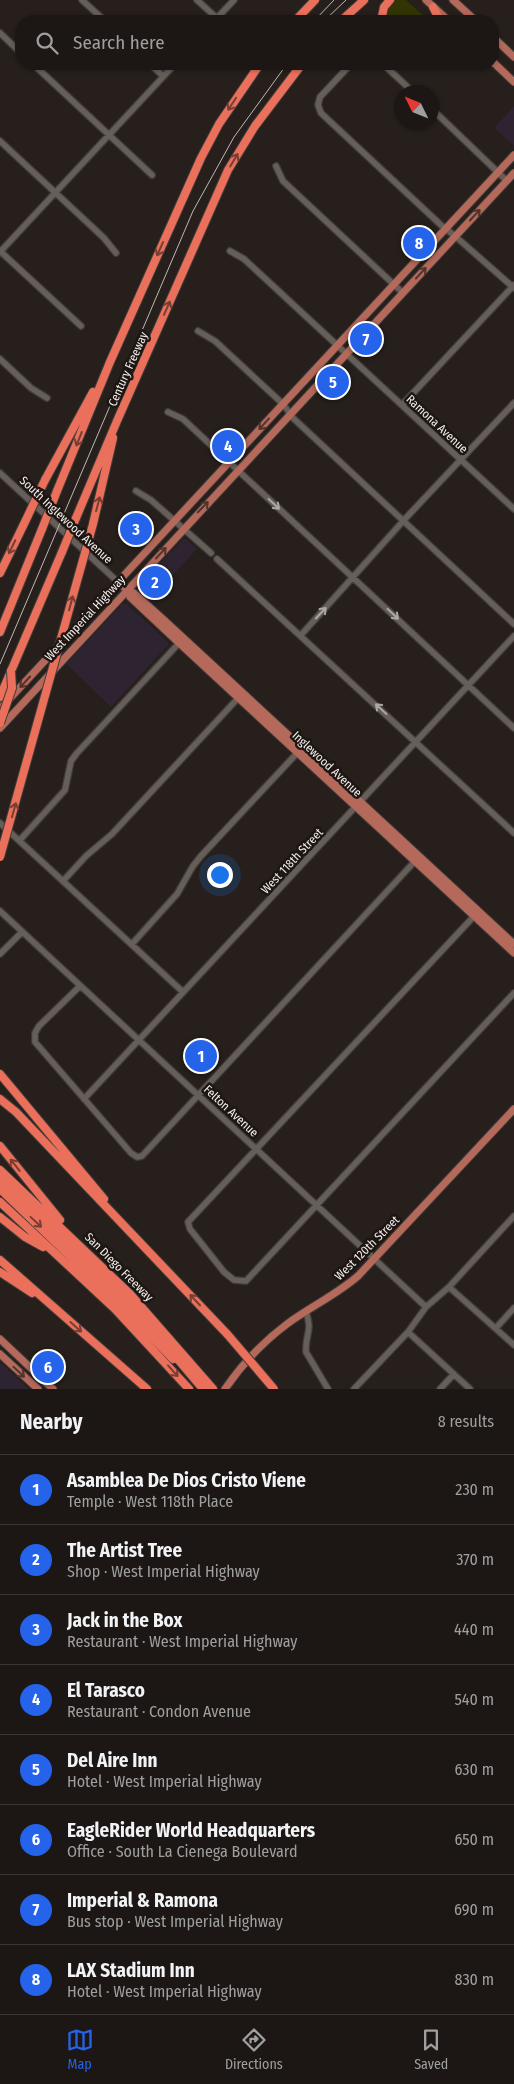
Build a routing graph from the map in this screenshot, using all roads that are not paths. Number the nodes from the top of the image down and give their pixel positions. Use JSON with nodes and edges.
{"nodes":[{"id":1,"x":82,"y":0,"type":"edge"},
{"id":2,"x":197,"y":0,"type":"edge"},
{"id":3,"x":234,"y":0,"type":"edge"},
{"id":4,"x":315,"y":0,"type":"edge"},
{"id":5,"x":364,"y":0,"type":"edge"},
{"id":6,"x":390,"y":0,"type":"edge"},
{"id":7,"x":426,"y":0,"type":"edge"},
{"id":8,"x":453,"y":0,"type":"edge"},
{"id":9,"x":433,"y":7,"type":"junction"},
{"id":10,"x":98,"y":15,"type":"edge"},
{"id":11,"x":212,"y":15,"type":"edge"},
{"id":12,"x":221,"y":15,"type":"edge"},
{"id":13,"x":301,"y":15,"type":"edge"},
{"id":14,"x":348,"y":15,"type":"edge"},
{"id":15,"x":382,"y":15,"type":"edge"},
{"id":16,"x":437,"y":15,"type":"edge"},
{"id":17,"x":442,"y":15,"type":"edge"},
{"id":18,"x":469,"y":15,"type":"edge"},
{"id":19,"x":0,"y":33,"type":"edge"},
{"id":20,"x":499,"y":43,"type":"edge"},
{"id":21,"x":15,"y":47,"type":"edge"},
{"id":22,"x":514,"y":57,"type":"edge"},
{"id":23,"x":499,"y":68,"type":"edge"},
{"id":24,"x":40,"y":70,"type":"edge"},
{"id":25,"x":156,"y":70,"type":"edge"},
{"id":26,"x":168,"y":70,"type":"edge"},
{"id":27,"x":256,"y":70,"type":"edge"},
{"id":28,"x":297,"y":70,"type":"edge"},
{"id":29,"x":345,"y":70,"type":"edge"},
{"id":30,"x":390,"y":70,"type":"edge"},
{"id":31,"x":163,"y":76,"type":"junction"},
{"id":32,"x":514,"y":82,"type":"edge"},
{"id":33,"x":406,"y":85,"type":"edge"},
{"id":34,"x":439,"y":116,"type":"edge"},
{"id":35,"x":110,"y":134,"type":"junction"},
{"id":36,"x":0,"y":141,"type":"edge"},
{"id":37,"x":514,"y":155,"type":"edge"},
{"id":38,"x":276,"y":166,"type":"dead end"},
{"id":39,"x":498,"y":173,"type":"junction"},
{"id":40,"x":514,"y":173,"type":"edge"},
{"id":41,"x":152,"y":176,"type":"dead end"},
{"id":42,"x":507,"y":181,"type":"junction"},
{"id":43,"x":56,"y":193,"type":"junction"},
{"id":44,"x":446,"y":229,"type":"junction"},
{"id":45,"x":455,"y":236,"type":"junction"},
{"id":46,"x":0,"y":251,"type":"edge"},
{"id":47,"x":230,"y":251,"type":"dead end"},
{"id":48,"x":116,"y":253,"type":"dead end"},
{"id":49,"x":394,"y":284,"type":"junction"},
{"id":50,"x":513,"y":287,"type":"edge"},
{"id":51,"x":403,"y":293,"type":"junction"},
{"id":52,"x":81,"y":326,"type":"dead end"},
{"id":53,"x":198,"y":331,"type":"dead end"},
{"id":54,"x":338,"y":346,"type":"junction"},
{"id":55,"x":346,"y":354,"type":"junction"},
{"id":56,"x":0,"y":359,"type":"edge"},
{"id":57,"x":110,"y":362,"type":"junction"},
{"id":58,"x":47,"y":398,"type":"dead end"},
{"id":59,"x":514,"y":403,"type":"edge"},
{"id":60,"x":283,"y":404,"type":"junction"},
{"id":61,"x":402,"y":404,"type":"junction"},
{"id":62,"x":168,"y":412,"type":"dead end"},
{"id":63,"x":290,"y":414,"type":"junction"},
{"id":64,"x":117,"y":421,"type":"junction"},
{"id":65,"x":461,"y":460,"type":"junction"},
{"id":66,"x":229,"y":463,"type":"junction"},
{"id":67,"x":237,"y":471,"type":"junction"},
{"id":68,"x":1,"y":476,"type":"edge"},
{"id":69,"x":136,"y":491,"type":"dead end"},
{"id":70,"x":514,"y":509,"type":"edge"},
{"id":71,"x":404,"y":520,"type":"junction"},
{"id":72,"x":175,"y":521,"type":"junction"},
{"id":73,"x":184,"y":528,"type":"junction"},
{"id":74,"x":211,"y":553,"type":"dead end"},
{"id":75,"x":218,"y":559,"type":"dead end"},
{"id":76,"x":1,"y":571,"type":"edge"},
{"id":77,"x":352,"y":577,"type":"junction"},
{"id":78,"x":118,"y":582,"type":"junction"},
{"id":79,"x":126,"y":590,"type":"junction"},
{"id":80,"x":514,"y":624,"type":"edge"},
{"id":81,"x":2,"y":628,"type":"edge"},
{"id":82,"x":301,"y":635,"type":"junction"},
{"id":83,"x":514,"y":636,"type":"edge"},
{"id":84,"x":182,"y":640,"type":"junction"},
{"id":85,"x":11,"y":671,"type":"junction"},
{"id":86,"x":469,"y":685,"type":"junction"},
{"id":87,"x":241,"y":695,"type":"junction"},
{"id":88,"x":0,"y":697,"type":"edge"},
{"id":89,"x":0,"y":709,"type":"edge"},
{"id":90,"x":0,"y":723,"type":"edge"},
{"id":91,"x":0,"y":728,"type":"edge"},
{"id":92,"x":514,"y":728,"type":"edge"},
{"id":93,"x":417,"y":742,"type":"junction"},
{"id":94,"x":300,"y":750,"type":"junction"},
{"id":95,"x":359,"y":804,"type":"junction"},
{"id":96,"x":0,"y":823,"type":"edge"},
{"id":97,"x":514,"y":833,"type":"edge"},
{"id":98,"x":20,"y":840,"type":"junction"},
{"id":99,"x":0,"y":857,"type":"edge"},
{"id":100,"x":417,"y":859,"type":"junction"},
{"id":101,"x":64,"y":880,"type":"junction"},
{"id":102,"x":0,"y":911,"type":"edge"},
{"id":103,"x":477,"y":914,"type":"junction"},
{"id":104,"x":22,"y":932,"type":"junction"},
{"id":105,"x":132,"y":944,"type":"junction"},
{"id":106,"x":514,"y":944,"type":"edge"},
{"id":107,"x":514,"y":953,"type":"edge"},
{"id":108,"x":0,"y":954,"type":"edge"},
{"id":109,"x":80,"y":986,"type":"junction"},
{"id":110,"x":183,"y":992,"type":"junction"},
{"id":111,"x":514,"y":992,"type":"edge"},
{"id":112,"x":139,"y":1040,"type":"junction"},
{"id":113,"x":0,"y":1074,"type":"edge"},
{"id":114,"x":198,"y":1095,"type":"junction"},
{"id":115,"x":0,"y":1098,"type":"edge"},
{"id":116,"x":84,"y":1099,"type":"junction"},
{"id":117,"x":514,"y":1109,"type":"edge"},
{"id":118,"x":0,"y":1146,"type":"edge"},
{"id":119,"x":257,"y":1149,"type":"junction"},
{"id":120,"x":0,"y":1170,"type":"edge"},
{"id":121,"x":0,"y":1179,"type":"edge"},
{"id":122,"x":0,"y":1189,"type":"edge"},
{"id":123,"x":0,"y":1202,"type":"edge"},
{"id":124,"x":316,"y":1204,"type":"junction"},
{"id":125,"x":514,"y":1216,"type":"edge"},
{"id":126,"x":0,"y":1217,"type":"edge"},
{"id":127,"x":79,"y":1243,"type":"junction"},
{"id":128,"x":141,"y":1243,"type":"junction"},
{"id":129,"x":52,"y":1251,"type":"junction"},
{"id":130,"x":374,"y":1259,"type":"junction"},
{"id":131,"x":0,"y":1260,"type":"edge"},
{"id":132,"x":0,"y":1272,"type":"edge"},
{"id":133,"x":449,"y":1286,"type":"junction"},
{"id":134,"x":426,"y":1307,"type":"junction"},
{"id":135,"x":55,"y":1308,"type":"junction"},
{"id":136,"x":514,"y":1308,"type":"edge"},
{"id":137,"x":306,"y":1312,"type":"junction"},
{"id":138,"x":496,"y":1328,"type":"junction"},
{"id":139,"x":408,"y":1332,"type":"junction"},
{"id":140,"x":0,"y":1338,"type":"edge"},
{"id":141,"x":514,"y":1345,"type":"edge"},
{"id":142,"x":0,"y":1354,"type":"edge"},
{"id":143,"x":454,"y":1374,"type":"junction"},
{"id":144,"x":208,"y":1388,"type":"edge"},
{"id":145,"x":38,"y":1389,"type":"edge"},
{"id":146,"x":53,"y":1389,"type":"edge"},
{"id":147,"x":147,"y":1389,"type":"edge"},
{"id":148,"x":189,"y":1389,"type":"edge"},
{"id":149,"x":198,"y":1389,"type":"edge"},
{"id":150,"x":226,"y":1389,"type":"edge"},
{"id":151,"x":274,"y":1389,"type":"edge"},
{"id":152,"x":328,"y":1389,"type":"edge"},
{"id":153,"x":354,"y":1389,"type":"edge"},
{"id":154,"x":440,"y":1389,"type":"edge"},
{"id":155,"x":470,"y":1389,"type":"edge"}],
"edges":[{"from":1,"to":10,"type":"street"},
{"from":2,"to":11,"type":"street"},
{"from":3,"to":12,"type":"street"},
{"from":4,"to":13,"type":"highway"},
{"from":5,"to":14,"type":"highway"},
{"from":6,"to":15,"type":"highway"},
{"from":7,"to":9,"type":"main road"},
{"from":8,"to":18,"type":"main road"},
{"from":9,"to":16,"type":"highway"},
{"from":9,"to":17,"type":"main road"},
{"from":19,"to":21,"type":"street"},
{"from":20,"to":22,"type":"main road"},
{"from":23,"to":32,"type":"main road"},
{"from":24,"to":35,"type":"street"},
{"from":25,"to":31,"type":"street"},
{"from":26,"to":31,"type":"street"},
{"from":27,"to":57,"type":"highway","name":"Century Freeway","one_way":true},
{"from":64,"to":28,"type":"highway","name":"Century Freeway","one_way":true},
{"from":29,"to":44,"type":"street"},
{"from":30,"to":33,"type":"street"},
{"from":31,"to":35,"type":"street"},
{"from":34,"to":39,"type":"street"},
{"from":35,"to":41,"type":"street"},
{"from":35,"to":43,"type":"street"},
{"from":36,"to":43,"type":"street"},
{"from":37,"to":39,"type":"main road","name":"West Imperial Highway"},
{"from":38,"to":49,"type":"street"},
{"from":39,"to":42,"type":"street"},
{"from":39,"to":44,"type":"main road","name":"West Imperial Highway"},
{"from":40,"to":42,"type":"main road","name":"West Imperial Highway"},
{"from":45,"to":42,"type":"main road","name":"West Imperial Highway","one_way":true},
{"from":43,"to":46,"type":"street"},
{"from":43,"to":48,"type":"street"},
{"from":44,"to":45,"type":"street"},
{"from":44,"to":49,"type":"main road","name":"West Imperial Highway"},
{"from":45,"to":50,"type":"street"},
{"from":51,"to":45,"type":"main road","name":"West Imperial Highway","one_way":true},
{"from":46,"to":52,"type":"street"},
{"from":47,"to":54,"type":"street","name":"Ramona Avenue"},
{"from":49,"to":51,"type":"street"},
{"from":49,"to":54,"type":"main road","name":"West Imperial Highway"},
{"from":50,"to":61,"type":"street"},
{"from":51,"to":55,"type":"main road","name":"West Imperial Highway"},
{"from":53,"to":60,"type":"street"},
{"from":54,"to":55,"type":"street","name":"Ramona Avenue"},
{"from":54,"to":60,"type":"main road","name":"West Imperial Highway"},
{"from":55,"to":61,"type":"street","name":"Ramona Avenue"},
{"from":55,"to":63,"type":"main road","name":"West Imperial Highway"},
{"from":56,"to":58,"type":"street"},
{"from":57,"to":76,"type":"highway","one_way":true,"bridge":true},
{"from":57,"to":81,"type":"highway","name":"Century Freeway","one_way":true,"bridge":true},
{"from":59,"to":65,"type":"street"},
{"from":60,"to":63,"type":"street"},
{"from":60,"to":66,"type":"main road","name":"West Imperial Highway","one_way":true},
{"from":61,"to":65,"type":"street","name":"Ramona Avenue"},
{"from":62,"to":66,"type":"street"},
{"from":63,"to":67,"type":"main road","name":"West Imperial Highway"},
{"from":63,"to":71,"type":"street"},
{"from":64,"to":85,"type":"highway","name":"Century Freeway","bridge":true},
{"from":99,"to":64,"type":"highway","one_way":true,"bridge":true},
{"from":65,"to":70,"type":"street","name":"Ramona Avenue"},
{"from":65,"to":71,"type":"street"},
{"from":66,"to":67,"type":"street"},
{"from":66,"to":72,"type":"main road","name":"West Imperial Highway"},
{"from":73,"to":67,"type":"main road","name":"West Imperial Highway","one_way":true},
{"from":67,"to":77,"type":"street","one_way":true},
{"from":68,"to":78,"type":"street","name":"South Inglewood Avenue"},
{"from":69,"to":72,"type":"street"},
{"from":71,"to":77,"type":"street"},
{"from":71,"to":80,"type":"street"},
{"from":72,"to":73,"type":"street"},
{"from":72,"to":78,"type":"main road","name":"West Imperial Highway"},
{"from":73,"to":74,"type":"street"},
{"from":79,"to":73,"type":"main road","name":"West Imperial Highway","one_way":true},
{"from":75,"to":82,"type":"street"},
{"from":82,"to":77,"type":"street","one_way":true},
{"from":77,"to":86,"type":"street","one_way":true},
{"from":78,"to":79,"type":"main road","name":"Inglewood Avenue"},
{"from":78,"to":89,"type":"main road","name":"West Imperial Highway","one_way":true},
{"from":79,"to":84,"type":"main road","name":"Inglewood Avenue"},
{"from":79,"to":91,"type":"main road","name":"West Imperial Highway"},
{"from":93,"to":82,"type":"street","one_way":true},
{"from":83,"to":86,"type":"street","name":"West 118th Street"},
{"from":84,"to":87,"type":"main road","name":"Inglewood Avenue"},
{"from":84,"to":98,"type":"street"},
{"from":85,"to":88,"type":"highway","name":"Century Freeway"},
{"from":85,"to":90,"type":"highway","bridge":true},
{"from":86,"to":92,"type":"street"},
{"from":86,"to":93,"type":"street","name":"West 118th Street"},
{"from":87,"to":94,"type":"main road","name":"Inglewood Avenue"},
{"from":87,"to":101,"type":"street"},
{"from":93,"to":95,"type":"street","name":"West 118th Street"},
{"from":93,"to":97,"type":"street"},
{"from":94,"to":95,"type":"main road","name":"Inglewood Avenue"},
{"from":94,"to":105,"type":"street"},
{"from":95,"to":100,"type":"main road","name":"Inglewood Avenue"},
{"from":95,"to":110,"type":"street","name":"West 118th Street"},
{"from":96,"to":98,"type":"street"},
{"from":98,"to":101,"type":"street"},
{"from":100,"to":103,"type":"main road","name":"Inglewood Avenue"},
{"from":100,"to":114,"type":"street"},
{"from":101,"to":105,"type":"street"},
{"from":102,"to":104,"type":"street","name":"Felton Avenue"},
{"from":103,"to":106,"type":"main road","name":"Inglewood Avenue"},
{"from":103,"to":107,"type":"main road","name":"Inglewood Avenue"},
{"from":103,"to":119,"type":"street"},
{"from":104,"to":108,"type":"street"},
{"from":104,"to":109,"type":"street","name":"Felton Avenue"},
{"from":105,"to":110,"type":"street"},
{"from":109,"to":112,"type":"street","name":"Felton Avenue"},
{"from":109,"to":116,"type":"street"},
{"from":110,"to":112,"type":"street","name":"West 118th Street"},
{"from":111,"to":124,"type":"street"},
{"from":112,"to":114,"type":"street","name":"Felton Avenue"},
{"from":112,"to":116,"type":"street","name":"West 118th Street"},
{"from":113,"to":128,"type":"highway"},
{"from":114,"to":116,"type":"street"},
{"from":114,"to":119,"type":"street","name":"Felton Avenue"},
{"from":115,"to":128,"type":"highway"},
{"from":117,"to":130,"type":"main road","name":"West 120th Street"},
{"from":127,"to":118,"type":"highway","one_way":true},
{"from":119,"to":124,"type":"street","name":"Felton Avenue"},
{"from":119,"to":124,"type":"street"},
{"from":120,"to":127,"type":"highway","name":"San Diego Freeway"},
{"from":121,"to":144,"type":"highway"},
{"from":122,"to":149,"type":"highway","one_way":true},
{"from":123,"to":129,"type":"highway"},
{"from":124,"to":130,"type":"street","name":"Felton Avenue"},
{"from":125,"to":133,"type":"street"},
{"from":126,"to":129,"type":"highway"},
{"from":127,"to":144,"type":"highway","name":"San Diego Freeway"},
{"from":151,"to":128,"type":"highway","one_way":true,"bridge":true},
{"from":129,"to":148,"type":"highway","one_way":true},
{"from":130,"to":134,"type":"street","name":"Felton Avenue"},
{"from":130,"to":137,"type":"main road","name":"West 120th Street"},
{"from":131,"to":135,"type":"highway"},
{"from":132,"to":135,"type":"highway"},
{"from":133,"to":134,"type":"street"},
{"from":133,"to":138,"type":"street"},
{"from":134,"to":139,"type":"street"},
{"from":135,"to":147,"type":"highway","one_way":true},
{"from":136,"to":138,"type":"street"},
{"from":137,"to":150,"type":"main road","name":"West 120th Street"},
{"from":137,"to":152,"type":"street"},
{"from":138,"to":141,"type":"street"},
{"from":139,"to":143,"type":"street"},
{"from":139,"to":153,"type":"street"},
{"from":140,"to":146,"type":"main road"},
{"from":142,"to":145,"type":"main road","one_way":true},
{"from":143,"to":154,"type":"street"},
{"from":143,"to":155,"type":"street"}]}
